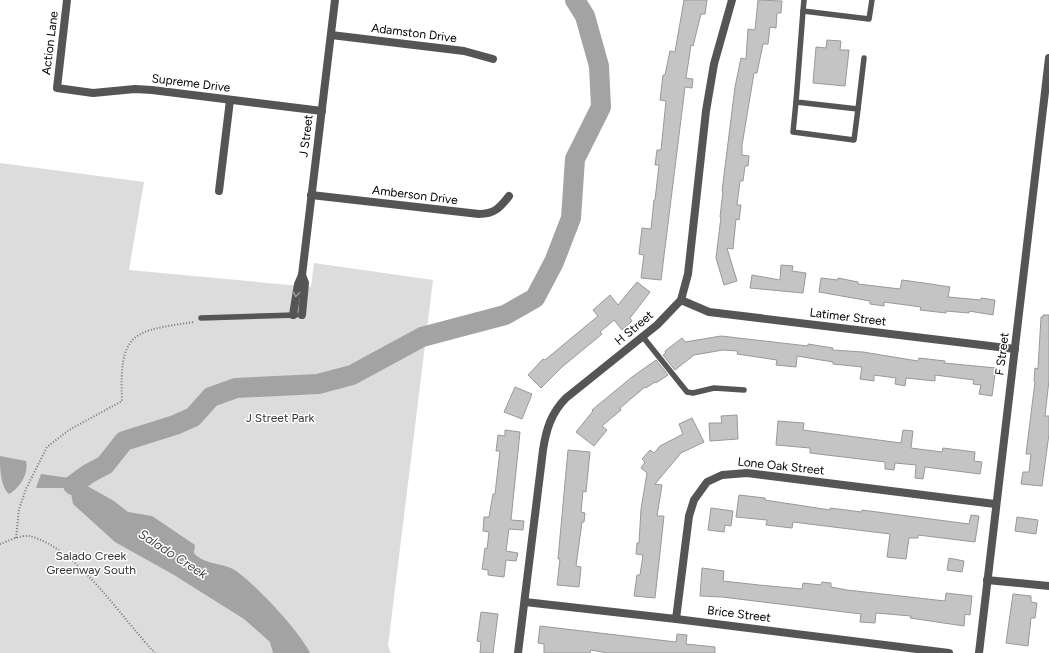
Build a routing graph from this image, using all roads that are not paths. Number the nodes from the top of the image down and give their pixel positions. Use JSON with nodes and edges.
{"nodes":[{"id":1,"x":67,"y":0,"type":"edge"},
{"id":2,"x":335,"y":0,"type":"edge"},
{"id":3,"x":732,"y":0,"type":"edge"},
{"id":4,"x":804,"y":0,"type":"edge"},
{"id":5,"x":872,"y":0,"type":"edge"},
{"id":6,"x":803,"y":11,"type":"junction"},
{"id":7,"x":331,"y":35,"type":"junction"},
{"id":8,"x":864,"y":58,"type":"dead end"},
{"id":9,"x":1049,"y":58,"type":"edge"},
{"id":10,"x":493,"y":59,"type":"dead end"},
{"id":11,"x":57,"y":88,"type":"joint"},
{"id":12,"x":230,"y":100,"type":"junction"},
{"id":13,"x":796,"y":102,"type":"junction"},
{"id":14,"x":858,"y":109,"type":"junction"},
{"id":15,"x":322,"y":111,"type":"junction"},
{"id":16,"x":219,"y":191,"type":"dead end"},
{"id":17,"x":311,"y":195,"type":"junction"},
{"id":18,"x":509,"y":196,"type":"dead end"},
{"id":19,"x":681,"y":300,"type":"junction"},
{"id":20,"x":298,"y":315,"type":"joint"},
{"id":21,"x":201,"y":318,"type":"road end"},
{"id":22,"x":643,"y":337,"type":"junction"},
{"id":23,"x":1015,"y":349,"type":"junction"},
{"id":24,"x":744,"y":390,"type":"dead end"},
{"id":25,"x":995,"y":504,"type":"junction"},
{"id":26,"x":987,"y":580,"type":"junction"},
{"id":27,"x":1049,"y":586,"type":"edge"},
{"id":28,"x":525,"y":602,"type":"junction"},
{"id":29,"x":676,"y":619,"type":"junction"},
{"id":30,"x":518,"y":653,"type":"edge"},
{"id":31,"x":949,"y":653,"type":"edge"},
{"id":32,"x":979,"y":653,"type":"edge"}],
"edges":[{"from":1,"to":11,"type":"street","name":"Action Lane"},
{"from":2,"to":7,"type":"street","name":"J Street"},
{"from":3,"to":19,"type":"street","name":"H Street"},
{"from":4,"to":6,"type":"lane"},
{"from":5,"to":6,"type":"lane"},
{"from":6,"to":13,"type":"lane"},
{"from":7,"to":10,"type":"street","name":"Adamston Drive"},
{"from":7,"to":15,"type":"street","name":"J Street"},
{"from":8,"to":14,"type":"lane"},
{"from":9,"to":23,"type":"street","name":"F Street"},
{"from":11,"to":12,"type":"street","name":"Supreme Drive"},
{"from":12,"to":15,"type":"street","name":"Supreme Drive"},
{"from":12,"to":16,"type":"street"},
{"from":13,"to":14,"type":"lane"},
{"from":13,"to":14,"type":"lane"},
{"from":15,"to":17,"type":"street","name":"J Street"},
{"from":17,"to":18,"type":"street","name":"Amberson Drive"},
{"from":17,"to":20,"type":"street","name":"J Street"},
{"from":19,"to":22,"type":"street","name":"H Street"},
{"from":19,"to":23,"type":"street","name":"Latimer Street"},
{"from":20,"to":21,"type":"lane"},
{"from":22,"to":24,"type":"lane"},
{"from":22,"to":28,"type":"street","name":"H Street"},
{"from":23,"to":25,"type":"street","name":"F Street"},
{"from":25,"to":26,"type":"street","name":"F Street"},
{"from":25,"to":29,"type":"street","name":"Lone Oak Street"},
{"from":26,"to":27,"type":"street"},
{"from":26,"to":32,"type":"street","name":"F Street"},
{"from":28,"to":29,"type":"street","name":"Brice Street"},
{"from":28,"to":30,"type":"street","name":"H Street"},
{"from":29,"to":31,"type":"street","name":"Brice Street"}]}
